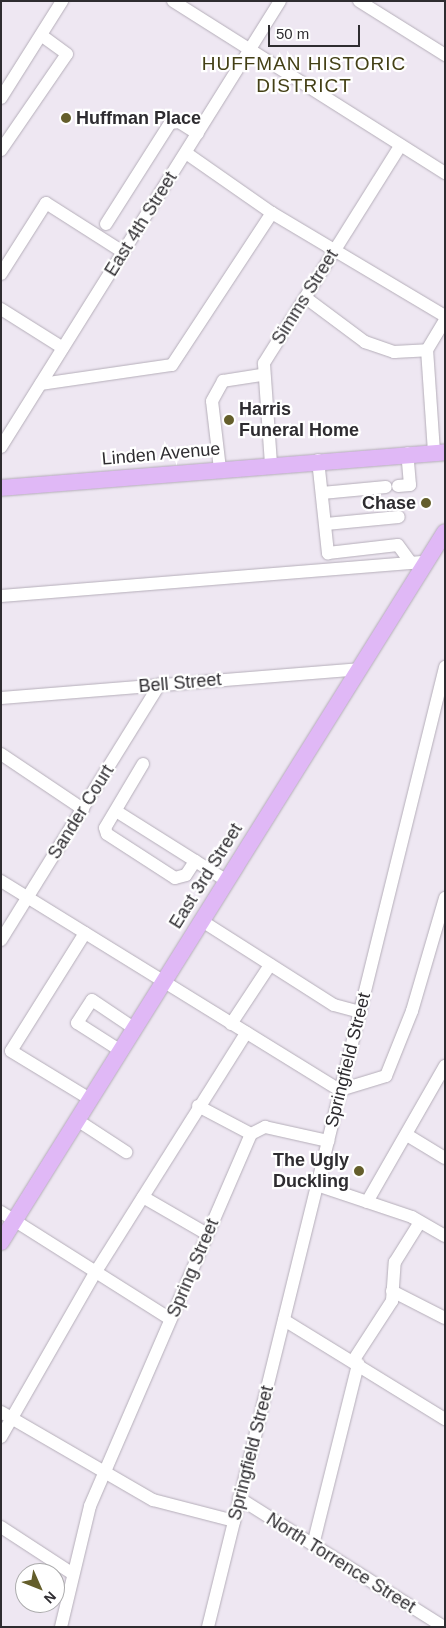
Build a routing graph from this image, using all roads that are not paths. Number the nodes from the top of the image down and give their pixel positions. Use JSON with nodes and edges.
{"nodes":[{"id":1,"x":62,"y":1,"type":"edge"},
{"id":2,"x":173,"y":1,"type":"edge"},
{"id":3,"x":280,"y":1,"type":"edge"},
{"id":4,"x":359,"y":1,"type":"edge"},
{"id":5,"x":41,"y":35,"type":"junction"},
{"id":6,"x":250,"y":49,"type":"junction"},
{"id":7,"x":445,"y":55,"type":"edge"},
{"id":8,"x":1,"y":98,"type":"edge"},
{"id":9,"x":198,"y":134,"type":"junction"},
{"id":10,"x":401,"y":145,"type":"junction"},
{"id":11,"x":1,"y":150,"type":"edge"},
{"id":12,"x":186,"y":154,"type":"junction"},
{"id":13,"x":445,"y":173,"type":"edge"},
{"id":14,"x":272,"y":213,"type":"junction"},
{"id":15,"x":106,"y":224,"type":"dead end"},
{"id":16,"x":334,"y":251,"type":"junction"},
{"id":17,"x":123,"y":252,"type":"junction"},
{"id":18,"x":1,"y":274,"type":"edge"},
{"id":19,"x":306,"y":298,"type":"junction"},
{"id":20,"x":1,"y":309,"type":"edge"},
{"id":21,"x":445,"y":316,"type":"edge"},
{"id":22,"x":445,"y":320,"type":"edge"},
{"id":23,"x":63,"y":348,"type":"junction"},
{"id":24,"x":426,"y":350,"type":"junction"},
{"id":25,"x":262,"y":375,"type":"junction"},
{"id":26,"x":40,"y":384,"type":"junction"},
{"id":27,"x":1,"y":446,"type":"edge"},
{"id":28,"x":439,"y":452,"type":"edge"},
{"id":29,"x":407,"y":453,"type":"junction"},
{"id":30,"x":318,"y":460,"type":"junction"},
{"id":31,"x":271,"y":464,"type":"junction"},
{"id":32,"x":220,"y":469,"type":"junction"},
{"id":33,"x":1,"y":488,"type":"edge"},
{"id":34,"x":322,"y":492,"type":"junction"},
{"id":35,"x":399,"y":517,"type":"dead end"},
{"id":36,"x":326,"y":524,"type":"junction"},
{"id":37,"x":443,"y":538,"type":"edge"},
{"id":38,"x":418,"y":562,"type":"junction"},
{"id":39,"x":1,"y":596,"type":"edge"},
{"id":40,"x":445,"y":667,"type":"edge"},
{"id":41,"x":359,"y":669,"type":"junction"},
{"id":42,"x":160,"y":684,"type":"junction"},
{"id":43,"x":1,"y":698,"type":"edge"},
{"id":44,"x":1,"y":754,"type":"edge"},
{"id":45,"x":143,"y":764,"type":"dead end"},
{"id":46,"x":83,"y":809,"type":"junction"},
{"id":47,"x":116,"y":811,"type":"junction"},
{"id":48,"x":195,"y":861,"type":"junction"},
{"id":49,"x":1,"y":881,"type":"edge"},
{"id":50,"x":227,"y":881,"type":"junction"},
{"id":51,"x":28,"y":898,"type":"junction"},
{"id":52,"x":445,"y":898,"type":"edge"},
{"id":53,"x":202,"y":921,"type":"junction"},
{"id":54,"x":85,"y":933,"type":"junction"},
{"id":55,"x":1,"y":940,"type":"edge"},
{"id":56,"x":270,"y":965,"type":"junction"},
{"id":57,"x":164,"y":982,"type":"junction"},
{"id":58,"x":360,"y":1012,"type":"junction"},
{"id":59,"x":231,"y":1024,"type":"junction"},
{"id":60,"x":134,"y":1028,"type":"junction"},
{"id":61,"x":246,"y":1033,"type":"junction"},
{"id":62,"x":121,"y":1051,"type":"junction"},
{"id":63,"x":444,"y":1070,"type":"edge"},
{"id":64,"x":340,"y":1090,"type":"junction"},
{"id":65,"x":90,"y":1100,"type":"junction"},
{"id":66,"x":198,"y":1106,"type":"junction"},
{"id":67,"x":77,"y":1120,"type":"junction"},
{"id":68,"x":252,"y":1134,"type":"junction"},
{"id":69,"x":407,"y":1135,"type":"junction"},
{"id":70,"x":328,"y":1141,"type":"junction"},
{"id":71,"x":126,"y":1152,"type":"dead end"},
{"id":72,"x":445,"y":1158,"type":"edge"},
{"id":73,"x":317,"y":1186,"type":"junction"},
{"id":74,"x":143,"y":1197,"type":"junction"},
{"id":75,"x":368,"y":1202,"type":"junction"},
{"id":76,"x":8,"y":1216,"type":"edge"},
{"id":77,"x":420,"y":1222,"type":"junction"},
{"id":78,"x":207,"y":1234,"type":"junction"},
{"id":79,"x":445,"y":1236,"type":"edge"},
{"id":80,"x":1,"y":1242,"type":"edge"},
{"id":81,"x":95,"y":1273,"type":"junction"},
{"id":82,"x":392,"y":1291,"type":"junction"},
{"id":83,"x":445,"y":1318,"type":"edge"},
{"id":84,"x":170,"y":1319,"type":"junction"},
{"id":85,"x":284,"y":1320,"type":"junction"},
{"id":86,"x":356,"y":1363,"type":"junction"},
{"id":87,"x":7,"y":1416,"type":"edge"},
{"id":88,"x":445,"y":1419,"type":"edge"},
{"id":89,"x":1,"y":1437,"type":"edge"},
{"id":90,"x":102,"y":1474,"type":"junction"},
{"id":91,"x":239,"y":1498,"type":"junction"},
{"id":92,"x":234,"y":1520,"type":"junction"},
{"id":93,"x":1,"y":1527,"type":"edge"},
{"id":94,"x":313,"y":1545,"type":"junction"},
{"id":95,"x":73,"y":1574,"type":"junction"},
{"id":96,"x":61,"y":1627,"type":"edge"},
{"id":97,"x":208,"y":1627,"type":"edge"},
{"id":98,"x":444,"y":1627,"type":"edge"}],
"edges":[{"from":1,"to":5,"type":"street"},
{"from":2,"to":6,"type":"street"},
{"from":3,"to":6,"type":"street","name":"East 4th Street"},
{"from":4,"to":7,"type":"street"},
{"from":5,"to":8,"type":"street"},
{"from":5,"to":11,"type":"street"},
{"from":6,"to":9,"type":"street","name":"East 4th Street"},
{"from":6,"to":10,"type":"street"},
{"from":9,"to":12,"type":"street","name":"East 4th Street"},
{"from":9,"to":15,"type":"street"},
{"from":10,"to":13,"type":"street"},
{"from":10,"to":16,"type":"street","name":"Simms Street"},
{"from":12,"to":14,"type":"street"},
{"from":12,"to":17,"type":"street","name":"East 4th Street"},
{"from":14,"to":16,"type":"street"},
{"from":14,"to":26,"type":"street"},
{"from":16,"to":19,"type":"street","name":"Simms Street"},
{"from":16,"to":21,"type":"street"},
{"from":17,"to":18,"type":"street"},
{"from":17,"to":23,"type":"street","name":"East 4th Street"},
{"from":19,"to":24,"type":"street"},
{"from":19,"to":25,"type":"street","name":"Simms Street"},
{"from":20,"to":23,"type":"street"},
{"from":22,"to":24,"type":"street"},
{"from":23,"to":26,"type":"street","name":"East 4th Street"},
{"from":24,"to":28,"type":"street"},
{"from":25,"to":31,"type":"street","name":"Simms Street"},
{"from":25,"to":32,"type":"street"},
{"from":26,"to":27,"type":"street","name":"East 4th Street"},
{"from":28,"to":29,"type":"main road","name":"Linden Avenue"},
{"from":29,"to":30,"type":"main road","name":"Linden Avenue"},
{"from":29,"to":34,"type":"street"},
{"from":30,"to":31,"type":"main road","name":"Linden Avenue"},
{"from":30,"to":34,"type":"street"},
{"from":31,"to":32,"type":"main road","name":"Linden Avenue"},
{"from":32,"to":33,"type":"main road","name":"Linden Avenue"},
{"from":34,"to":36,"type":"street"},
{"from":35,"to":36,"type":"street"},
{"from":36,"to":38,"type":"street"},
{"from":37,"to":38,"type":"main road","name":"East 3rd Street"},
{"from":38,"to":39,"type":"street"},
{"from":38,"to":41,"type":"main road","name":"East 3rd Street"},
{"from":40,"to":58,"type":"street","name":"Springfield Street"},
{"from":41,"to":42,"type":"street","name":"Bell Street"},
{"from":41,"to":50,"type":"main road","name":"East 3rd Street"},
{"from":42,"to":43,"type":"street","name":"Bell Street"},
{"from":42,"to":46,"type":"street","name":"Sander Court"},
{"from":44,"to":46,"type":"street"},
{"from":45,"to":47,"type":"street"},
{"from":46,"to":51,"type":"street","name":"Sander Court"},
{"from":47,"to":48,"type":"street"},
{"from":47,"to":48,"type":"street"},
{"from":48,"to":50,"type":"street"},
{"from":49,"to":51,"type":"street"},
{"from":50,"to":53,"type":"main road","name":"East 3rd Street"},
{"from":51,"to":54,"type":"street"},
{"from":51,"to":55,"type":"street","name":"Sander Court"},
{"from":52,"to":64,"type":"street"},
{"from":53,"to":56,"type":"street"},
{"from":53,"to":57,"type":"main road","name":"East 3rd Street"},
{"from":54,"to":57,"type":"street"},
{"from":54,"to":65,"type":"street"},
{"from":56,"to":58,"type":"street"},
{"from":56,"to":59,"type":"street"},
{"from":57,"to":59,"type":"street"},
{"from":57,"to":60,"type":"main road","name":"East 3rd Street"},
{"from":58,"to":64,"type":"street","name":"Springfield Street"},
{"from":59,"to":61,"type":"street"},
{"from":60,"to":62,"type":"main road","name":"East 3rd Street"},
{"from":60,"to":62,"type":"street"},
{"from":61,"to":64,"type":"street"},
{"from":61,"to":66,"type":"street"},
{"from":62,"to":65,"type":"main road","name":"East 3rd Street"},
{"from":63,"to":69,"type":"street"},
{"from":64,"to":70,"type":"street","name":"Springfield Street"},
{"from":65,"to":67,"type":"main road","name":"East 3rd Street"},
{"from":66,"to":68,"type":"street"},
{"from":66,"to":74,"type":"street"},
{"from":67,"to":71,"type":"street"},
{"from":67,"to":76,"type":"main road","name":"East 3rd Street"},
{"from":68,"to":70,"type":"street"},
{"from":68,"to":78,"type":"street","name":"Spring Street"},
{"from":69,"to":72,"type":"street"},
{"from":69,"to":75,"type":"street"},
{"from":70,"to":73,"type":"street","name":"Springfield Street"},
{"from":73,"to":75,"type":"street"},
{"from":73,"to":85,"type":"street","name":"Springfield Street"},
{"from":74,"to":78,"type":"street"},
{"from":74,"to":81,"type":"street"},
{"from":75,"to":77,"type":"street"},
{"from":76,"to":80,"type":"main road","name":"East 3rd Street"},
{"from":76,"to":81,"type":"street"},
{"from":77,"to":79,"type":"street"},
{"from":77,"to":82,"type":"street"},
{"from":78,"to":84,"type":"street","name":"Spring Street"},
{"from":81,"to":84,"type":"street"},
{"from":81,"to":87,"type":"street"},
{"from":82,"to":83,"type":"street"},
{"from":82,"to":86,"type":"street"},
{"from":84,"to":90,"type":"street","name":"Spring Street"},
{"from":85,"to":86,"type":"street"},
{"from":85,"to":91,"type":"street","name":"Springfield Street"},
{"from":86,"to":88,"type":"street"},
{"from":86,"to":94,"type":"street"},
{"from":87,"to":89,"type":"street"},
{"from":87,"to":90,"type":"street"},
{"from":90,"to":92,"type":"street"},
{"from":90,"to":95,"type":"street","name":"Spring Street"},
{"from":91,"to":92,"type":"street","name":"Springfield Street"},
{"from":91,"to":94,"type":"street","name":"North Torrence Street"},
{"from":92,"to":97,"type":"street","name":"Springfield Street"},
{"from":93,"to":95,"type":"street"},
{"from":94,"to":98,"type":"street","name":"North Torrence Street"},
{"from":95,"to":96,"type":"street","name":"Spring Street"}]}
